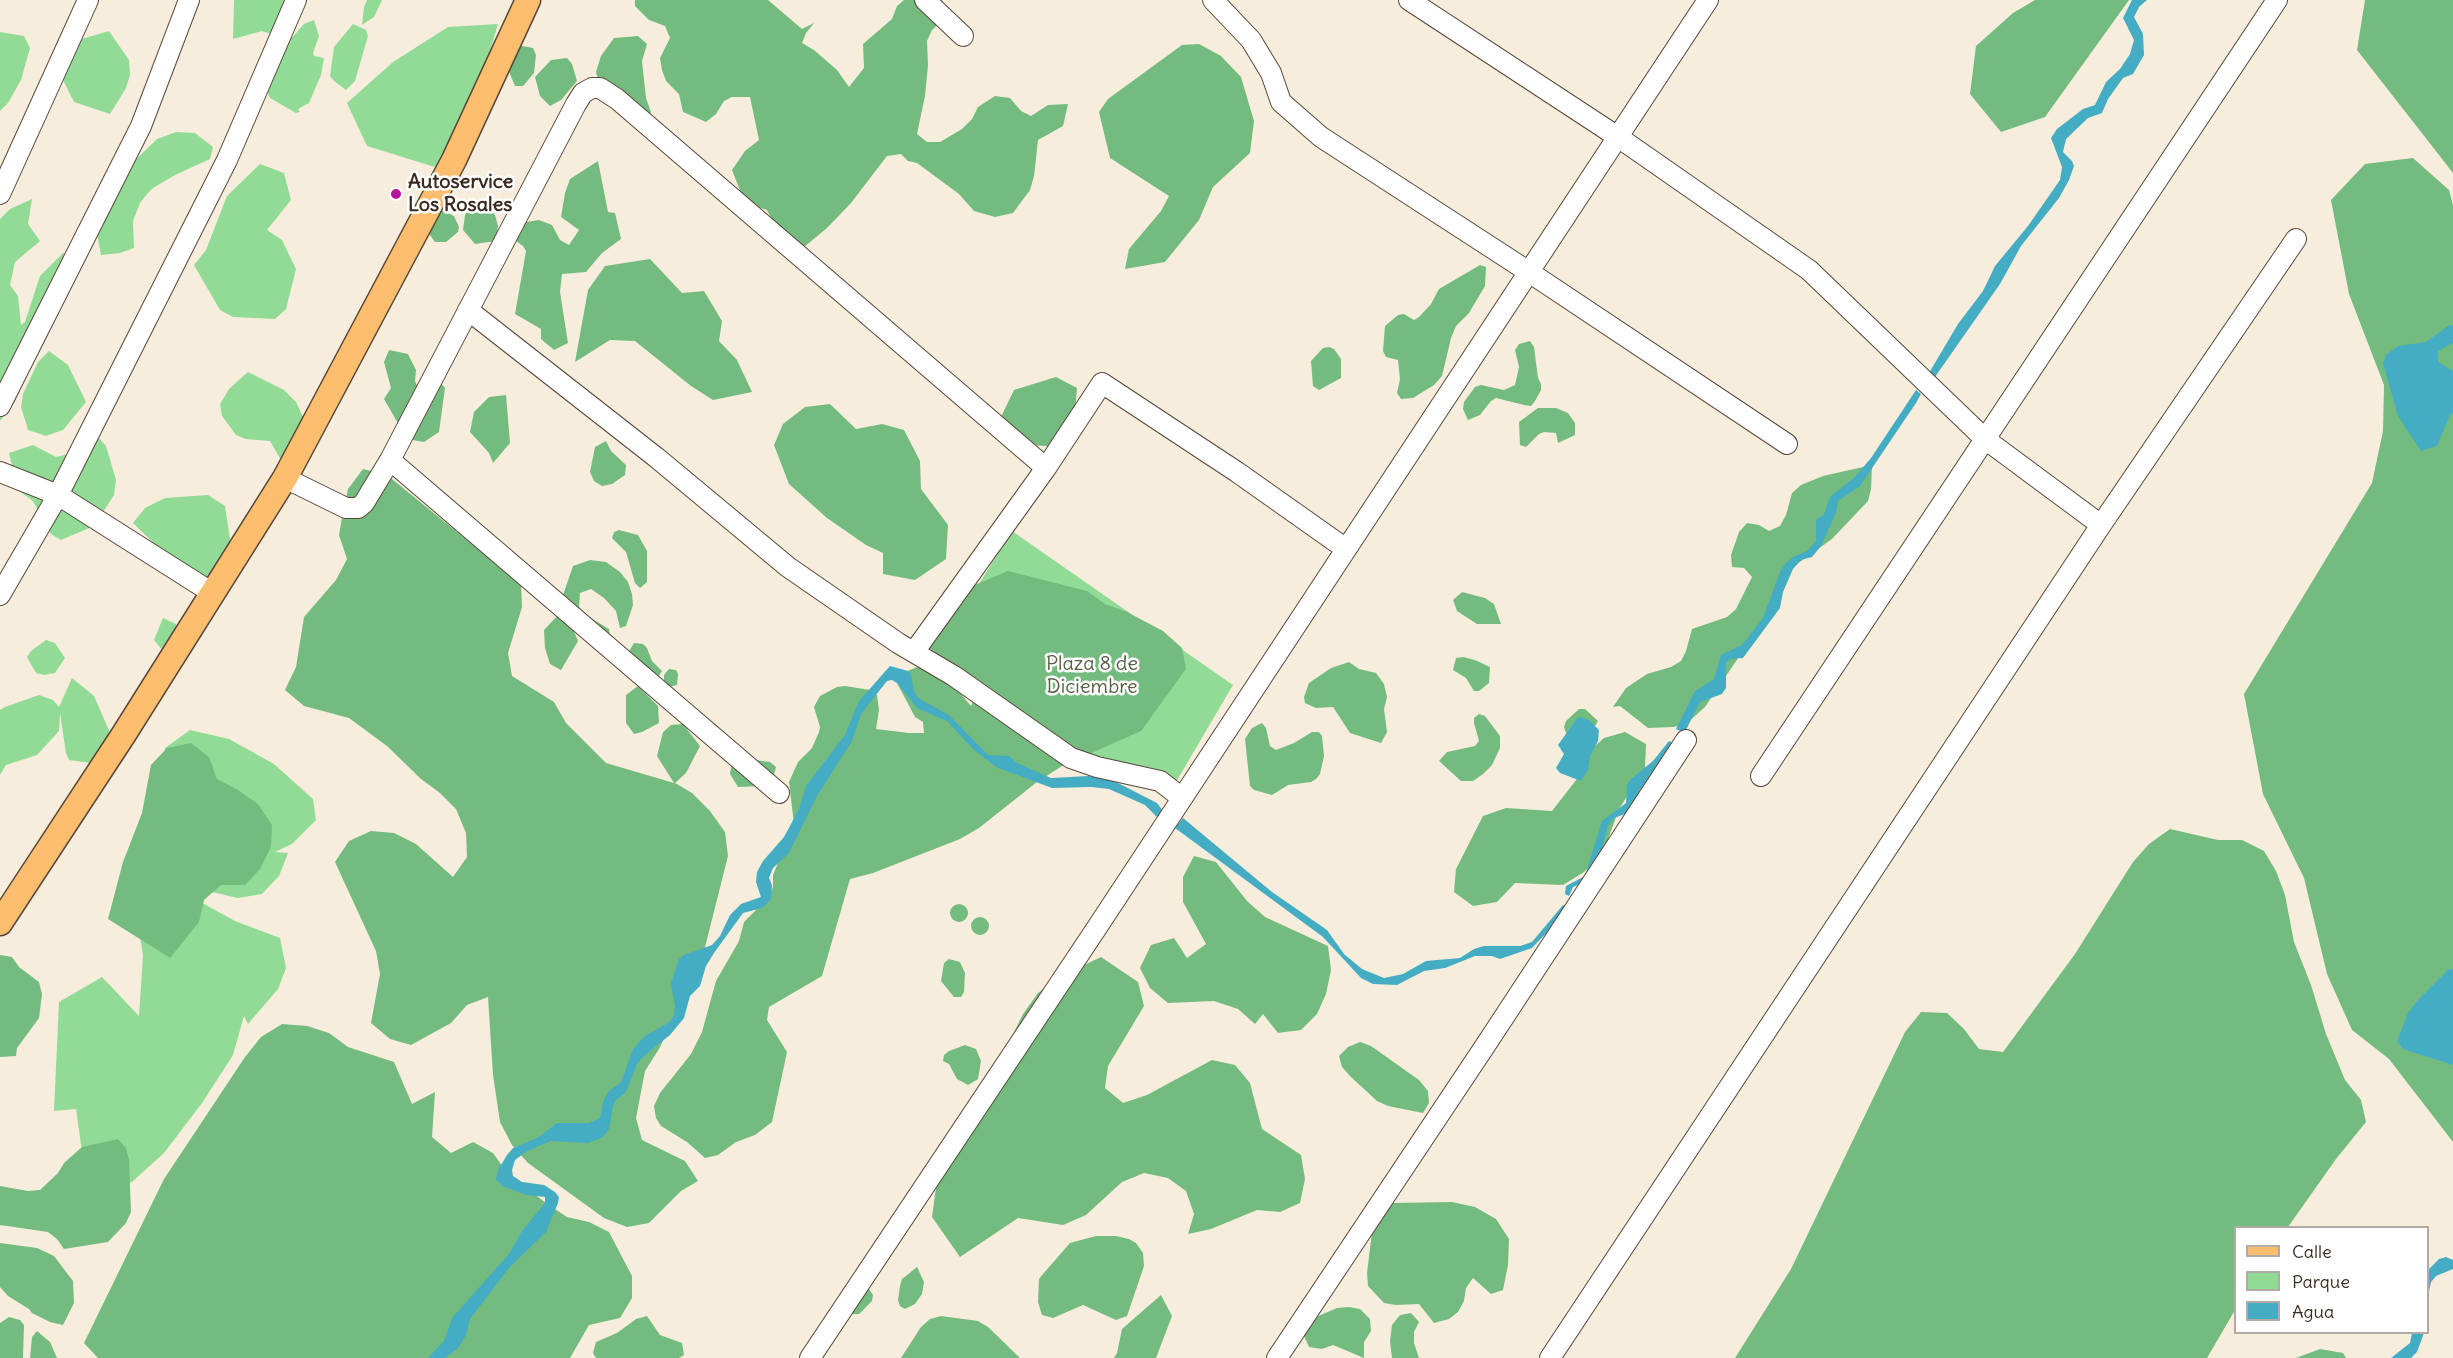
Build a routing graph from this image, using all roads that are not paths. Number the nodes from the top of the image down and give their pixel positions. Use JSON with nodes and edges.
{"nodes":[{"id":1,"x":88,"y":0,"type":"edge"},
{"id":2,"x":189,"y":0,"type":"edge"},
{"id":3,"x":296,"y":0,"type":"edge"},
{"id":4,"x":528,"y":0,"type":"edge"},
{"id":5,"x":925,"y":0,"type":"edge"},
{"id":6,"x":1213,"y":0,"type":"edge"},
{"id":7,"x":1409,"y":0,"type":"edge"},
{"id":8,"x":1708,"y":0,"type":"edge"},
{"id":9,"x":2277,"y":0,"type":"edge"},
{"id":10,"x":963,"y":36,"type":"dead end"},
{"id":11,"x":1618,"y":136,"type":"junction"},
{"id":12,"x":0,"y":194,"type":"edge"},
{"id":13,"x":2296,"y":239,"type":"dead end"},
{"id":14,"x":1529,"y":272,"type":"junction"},
{"id":15,"x":468,"y":310,"type":"junction"},
{"id":16,"x":0,"y":406,"type":"edge"},
{"id":17,"x":1985,"y":439,"type":"junction"},
{"id":18,"x":1787,"y":444,"type":"dead end"},
{"id":19,"x":390,"y":460,"type":"junction"},
{"id":20,"x":1046,"y":468,"type":"junction"},
{"id":21,"x":0,"y":472,"type":"edge"},
{"id":22,"x":285,"y":478,"type":"junction"},
{"id":23,"x":58,"y":495,"type":"junction"},
{"id":24,"x":2101,"y":525,"type":"junction"},
{"id":25,"x":1346,"y":549,"type":"junction"},
{"id":26,"x":214,"y":594,"type":"junction"},
{"id":27,"x":0,"y":595,"type":"edge"},
{"id":28,"x":914,"y":652,"type":"junction"},
{"id":29,"x":1686,"y":740,"type":"dead end"},
{"id":30,"x":1761,"y":776,"type":"dead end"},
{"id":31,"x":779,"y":793,"type":"dead end"},
{"id":32,"x":1182,"y":798,"type":"junction"},
{"id":33,"x":0,"y":923,"type":"edge"},
{"id":34,"x":810,"y":1358,"type":"edge"},
{"id":35,"x":1277,"y":1358,"type":"edge"},
{"id":36,"x":1550,"y":1358,"type":"edge"}],
"edges":[{"from":1,"to":12,"type":"street"},
{"from":2,"to":16,"type":"street"},
{"from":3,"to":23,"type":"street"},
{"from":4,"to":22,"type":"main road"},
{"from":5,"to":10,"type":"street"},
{"from":6,"to":14,"type":"street"},
{"from":7,"to":11,"type":"street"},
{"from":8,"to":11,"type":"street"},
{"from":9,"to":17,"type":"street"},
{"from":11,"to":14,"type":"street"},
{"from":11,"to":17,"type":"street"},
{"from":13,"to":24,"type":"street"},
{"from":14,"to":18,"type":"street"},
{"from":14,"to":25,"type":"street"},
{"from":15,"to":19,"type":"street"},
{"from":15,"to":20,"type":"street"},
{"from":15,"to":28,"type":"street"},
{"from":17,"to":24,"type":"street"},
{"from":17,"to":30,"type":"street"},
{"from":19,"to":22,"type":"street"},
{"from":19,"to":31,"type":"street"},
{"from":20,"to":25,"type":"street"},
{"from":20,"to":28,"type":"street"},
{"from":21,"to":23,"type":"street"},
{"from":22,"to":26,"type":"main road"},
{"from":23,"to":26,"type":"street"},
{"from":23,"to":27,"type":"street"},
{"from":24,"to":36,"type":"street"},
{"from":25,"to":32,"type":"street"},
{"from":26,"to":33,"type":"main road"},
{"from":28,"to":32,"type":"street"},
{"from":29,"to":35,"type":"street"},
{"from":32,"to":34,"type":"street"}]}
